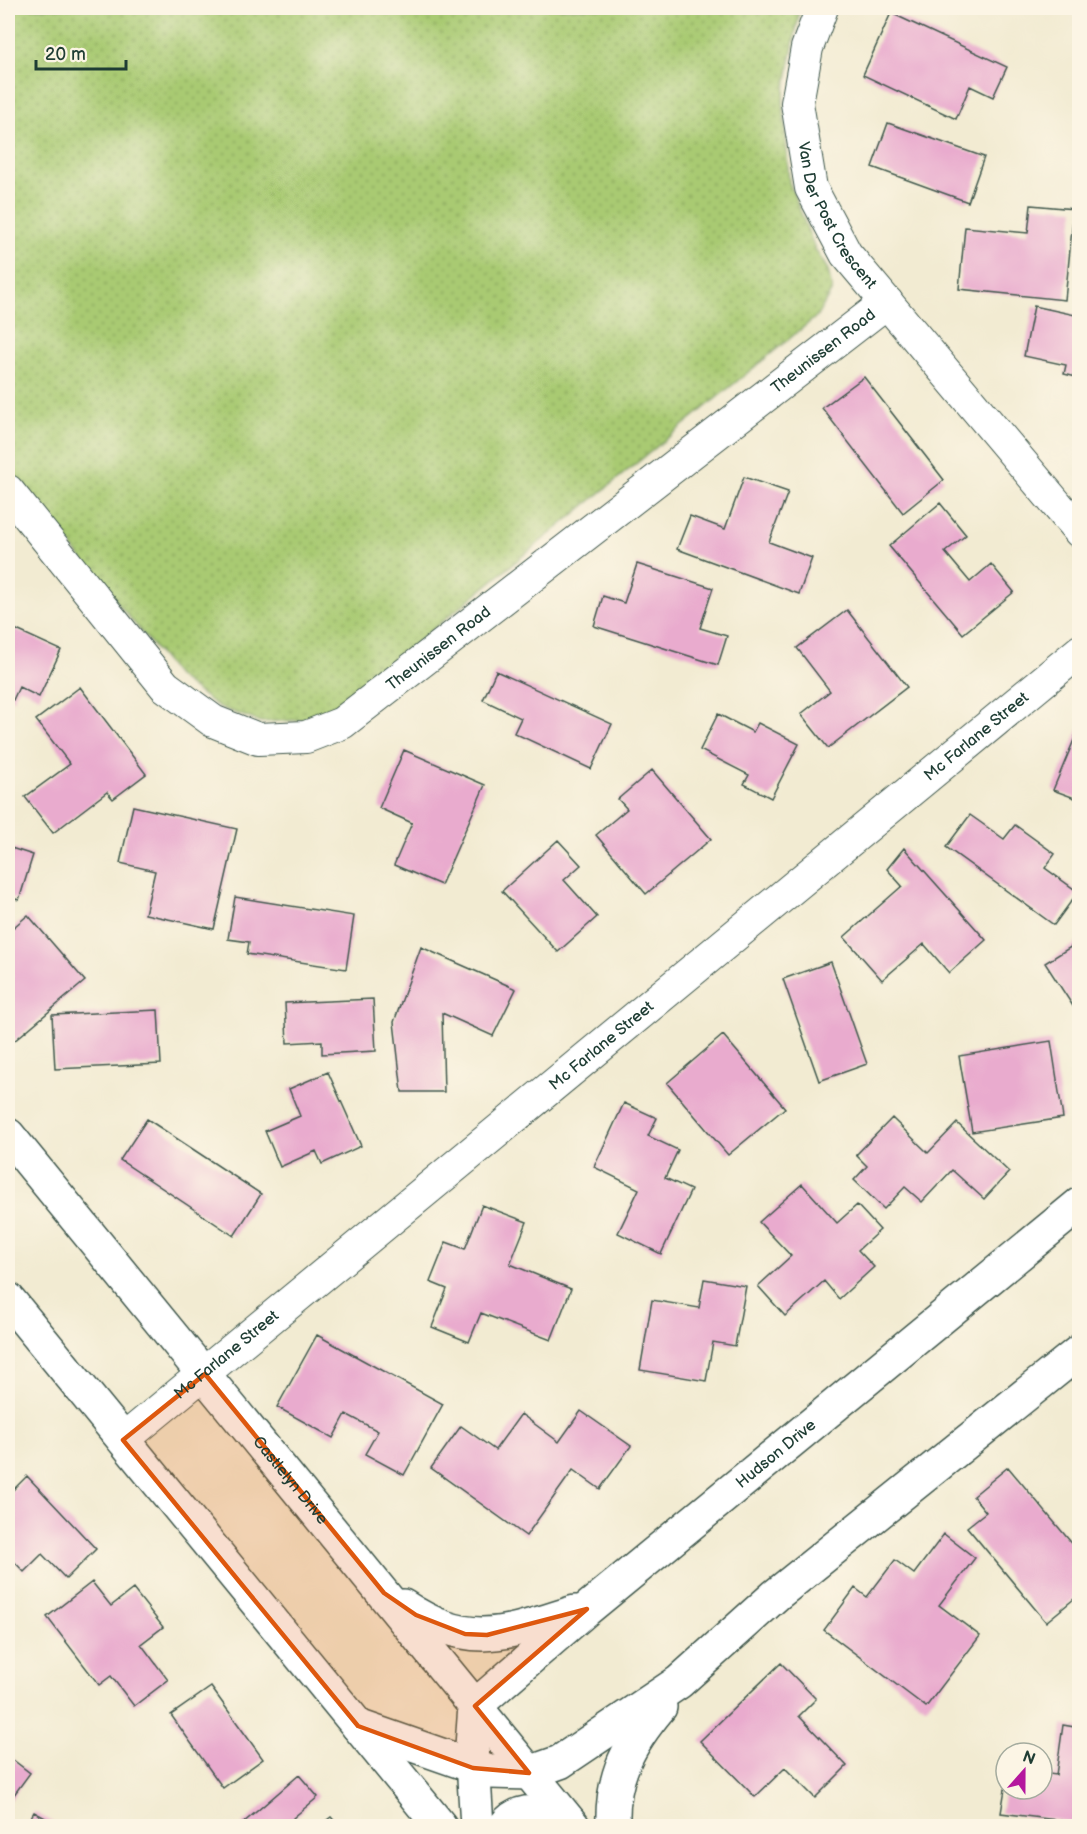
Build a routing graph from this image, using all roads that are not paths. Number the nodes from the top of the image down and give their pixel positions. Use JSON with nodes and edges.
{"nodes":[{"id":1,"x":822,"y":8,"type":"edge"},
{"id":2,"x":887,"y":302,"type":"junction"},
{"id":3,"x":14,"y":512,"type":"edge"},
{"id":4,"x":1080,"y":532,"type":"edge"},
{"id":5,"x":1080,"y":651,"type":"edge"},
{"id":6,"x":8,"y":1135,"type":"edge"},
{"id":7,"x":1080,"y":1204,"type":"edge"},
{"id":8,"x":8,"y":1299,"type":"edge"},
{"id":9,"x":1080,"y":1351,"type":"edge"},
{"id":10,"x":205,"y":1374,"type":"junction"},
{"id":11,"x":123,"y":1440,"type":"junction"},
{"id":12,"x":384,"y":1593,"type":"junction"},
{"id":13,"x":587,"y":1609,"type":"junction"},
{"id":14,"x":679,"y":1682,"type":"junction"},
{"id":15,"x":475,"y":1706,"type":"junction"},
{"id":16,"x":358,"y":1726,"type":"junction"},
{"id":17,"x":473,"y":1768,"type":"junction"},
{"id":18,"x":529,"y":1773,"type":"junction"},
{"id":19,"x":569,"y":1822,"type":"edge"},
{"id":20,"x":440,"y":1827,"type":"edge"},
{"id":21,"x":477,"y":1827,"type":"edge"},
{"id":22,"x":505,"y":1827,"type":"edge"},
{"id":23,"x":613,"y":1827,"type":"edge"}],
"edges":[{"from":1,"to":2,"type":"street","name":"Van Der Post Crescent"},
{"from":2,"to":3,"type":"street","name":"Theunissen Road"},
{"from":2,"to":4,"type":"street","name":"Van Der Post Crescent"},
{"from":5,"to":10,"type":"street","name":"Mc Farlane Street"},
{"from":6,"to":10,"type":"street","name":"Castlelyn Drive"},
{"from":7,"to":13,"type":"street","name":"Hudson Drive"},
{"from":8,"to":11,"type":"street"},
{"from":9,"to":14,"type":"street"},
{"from":10,"to":11,"type":"street","name":"Mc Farlane Street"},
{"from":10,"to":12,"type":"street","name":"Castlelyn Drive"},
{"from":11,"to":16,"type":"street"},
{"from":12,"to":13,"type":"street"},
{"from":12,"to":15,"type":"street","name":"Castlelyn Drive"},
{"from":13,"to":15,"type":"street","name":"Hudson Drive"},
{"from":14,"to":18,"type":"street"},
{"from":14,"to":23,"type":"street"},
{"from":15,"to":17,"type":"street"},
{"from":15,"to":18,"type":"street","name":"Castlelyn Drive"},
{"from":16,"to":17,"type":"street"},
{"from":16,"to":20,"type":"street"},
{"from":17,"to":18,"type":"street"},
{"from":17,"to":21,"type":"street"},
{"from":18,"to":19,"type":"street","name":"Castlelyn Drive"},
{"from":19,"to":22,"type":"street"}]}
